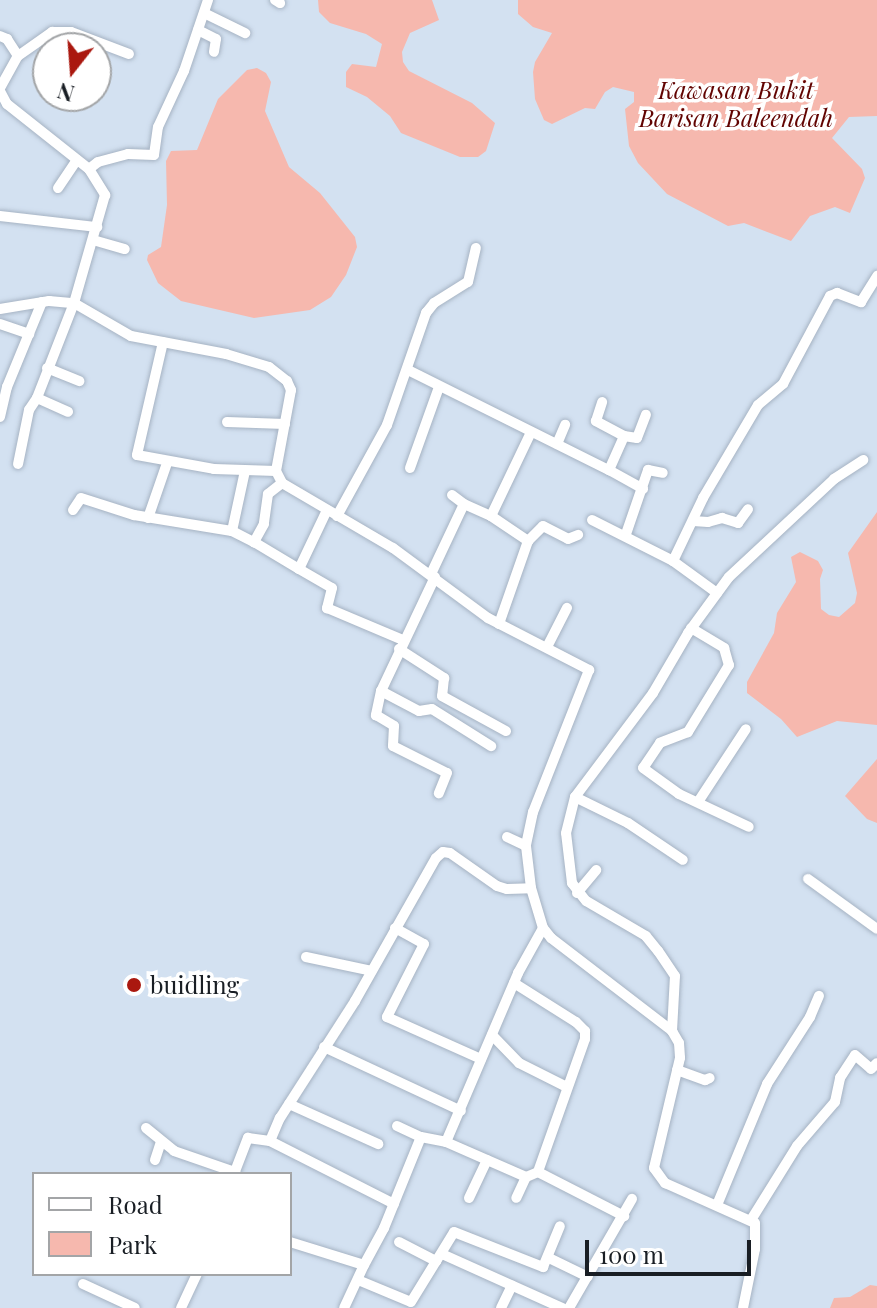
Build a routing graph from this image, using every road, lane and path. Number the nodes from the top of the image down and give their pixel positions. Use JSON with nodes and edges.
{"nodes":[{"id":1,"x":208,"y":0,"type":"edge"},
{"id":2,"x":204,"y":13,"type":"junction"},
{"id":3,"x":198,"y":30,"type":"junction"},
{"id":4,"x":245,"y":33,"type":"dead end"},
{"id":5,"x":0,"y":36,"type":"edge"},
{"id":6,"x":214,"y":52,"type":"dead end"},
{"id":7,"x":129,"y":54,"type":"dead end"},
{"id":8,"x":18,"y":56,"type":"junction"},
{"id":9,"x":0,"y":89,"type":"edge"},
{"id":10,"x":77,"y":160,"type":"junction"},
{"id":11,"x":89,"y":169,"type":"junction"},
{"id":12,"x":58,"y":188,"type":"dead end"},
{"id":13,"x":0,"y":216,"type":"edge"},
{"id":14,"x":97,"y":227,"type":"junction"},
{"id":15,"x":93,"y":240,"type":"junction"},
{"id":16,"x":476,"y":248,"type":"dead end"},
{"id":17,"x":125,"y":249,"type":"dead end"},
{"id":18,"x":877,"y":276,"type":"edge"},
{"id":19,"x":42,"y":302,"type":"junction"},
{"id":20,"x":74,"y":303,"type":"junction"},
{"id":21,"x":0,"y":309,"type":"edge"},
{"id":22,"x":0,"y":324,"type":"edge"},
{"id":23,"x":29,"y":334,"type":"junction"},
{"id":24,"x":163,"y":342,"type":"junction"},
{"id":25,"x":47,"y":368,"type":"junction"},
{"id":26,"x":408,"y":370,"type":"junction"},
{"id":27,"x":80,"y":381,"type":"dead end"},
{"id":28,"x":439,"y":387,"type":"junction"},
{"id":29,"x":37,"y":398,"type":"junction"},
{"id":30,"x":602,"y":402,"type":"dead end"},
{"id":31,"x":68,"y":412,"type":"dead end"},
{"id":32,"x":646,"y":415,"type":"dead end"},
{"id":33,"x":0,"y":417,"type":"edge"},
{"id":34,"x":227,"y":422,"type":"dead end"},
{"id":35,"x":285,"y":424,"type":"junction"},
{"id":36,"x":565,"y":425,"type":"dead end"},
{"id":37,"x":531,"y":432,"type":"junction"},
{"id":38,"x":624,"y":436,"type":"junction"},
{"id":39,"x":557,"y":444,"type":"junction"},
{"id":40,"x":863,"y":460,"type":"dead end"},
{"id":41,"x":167,"y":463,"type":"junction"},
{"id":42,"x":18,"y":464,"type":"dead end"},
{"id":43,"x":410,"y":468,"type":"dead end"},
{"id":44,"x":609,"y":470,"type":"junction"},
{"id":45,"x":245,"y":471,"type":"junction"},
{"id":46,"x":276,"y":471,"type":"junction"},
{"id":47,"x":663,"y":473,"type":"dead end"},
{"id":48,"x":282,"y":483,"type":"junction"},
{"id":49,"x":643,"y":489,"type":"junction"},
{"id":50,"x":452,"y":495,"type":"dead end"},
{"id":51,"x":464,"y":504,"type":"junction"},
{"id":52,"x":748,"y":509,"type":"dead end"},
{"id":53,"x":73,"y":510,"type":"dead end"},
{"id":54,"x":332,"y":513,"type":"junction"},
{"id":55,"x":491,"y":516,"type":"junction"},
{"id":56,"x":148,"y":518,"type":"junction"},
{"id":57,"x":592,"y":520,"type":"dead end"},
{"id":58,"x":693,"y":521,"type":"junction"},
{"id":59,"x":232,"y":531,"type":"junction"},
{"id":60,"x":626,"y":534,"type":"junction"},
{"id":61,"x":578,"y":535,"type":"dead end"},
{"id":62,"x":528,"y":541,"type":"junction"},
{"id":63,"x":254,"y":542,"type":"junction"},
{"id":64,"x":673,"y":561,"type":"junction"},
{"id":65,"x":299,"y":569,"type":"junction"},
{"id":66,"x":433,"y":576,"type":"junction"},
{"id":67,"x":717,"y":593,"type":"junction"},
{"id":68,"x":567,"y":608,"type":"dead end"},
{"id":69,"x":499,"y":624,"type":"junction"},
{"id":70,"x":691,"y":628,"type":"junction"},
{"id":71,"x":401,"y":644,"type":"junction"},
{"id":72,"x":547,"y":647,"type":"junction"},
{"id":73,"x":381,"y":691,"type":"junction"},
{"id":74,"x":746,"y":729,"type":"dead end"},
{"id":75,"x":506,"y":731,"type":"dead end"},
{"id":76,"x":491,"y":746,"type":"dead end"},
{"id":77,"x":439,"y":793,"type":"dead end"},
{"id":78,"x":575,"y":797,"type":"junction"},
{"id":79,"x":698,"y":802,"type":"junction"},
{"id":80,"x":749,"y":827,"type":"dead end"},
{"id":81,"x":507,"y":837,"type":"dead end"},
{"id":82,"x":526,"y":846,"type":"junction"},
{"id":83,"x":683,"y":860,"type":"dead end"},
{"id":84,"x":596,"y":870,"type":"dead end"},
{"id":85,"x":808,"y":879,"type":"dead end"},
{"id":86,"x":531,"y":888,"type":"junction"},
{"id":87,"x":577,"y":893,"type":"junction"},
{"id":88,"x":395,"y":928,"type":"junction"},
{"id":89,"x":543,"y":928,"type":"junction"},
{"id":90,"x":877,"y":929,"type":"edge"},
{"id":91,"x":306,"y":957,"type":"dead end"},
{"id":92,"x":372,"y":971,"type":"junction"},
{"id":93,"x":514,"y":983,"type":"junction"},
{"id":94,"x":819,"y":996,"type":"dead end"},
{"id":95,"x":672,"y":1031,"type":"junction"},
{"id":96,"x":492,"y":1035,"type":"junction"},
{"id":97,"x":324,"y":1047,"type":"junction"},
{"id":98,"x":481,"y":1059,"type":"junction"},
{"id":99,"x":877,"y":1063,"type":"edge"},
{"id":100,"x":677,"y":1070,"type":"junction"},
{"id":101,"x":710,"y":1078,"type":"dead end"},
{"id":102,"x":567,"y":1087,"type":"junction"},
{"id":103,"x":289,"y":1104,"type":"junction"},
{"id":104,"x":461,"y":1111,"type":"junction"},
{"id":105,"x":397,"y":1126,"type":"dead end"},
{"id":106,"x":146,"y":1128,"type":"dead end"},
{"id":107,"x":421,"y":1137,"type":"junction"},
{"id":108,"x":270,"y":1141,"type":"junction"},
{"id":109,"x":161,"y":1142,"type":"junction"},
{"id":110,"x":446,"y":1142,"type":"junction"},
{"id":111,"x":378,"y":1144,"type":"dead end"},
{"id":112,"x":155,"y":1160,"type":"dead end"},
{"id":113,"x":487,"y":1160,"type":"junction"},
{"id":114,"x":231,"y":1172,"type":"edge"},
{"id":115,"x":234,"y":1172,"type":"edge"},
{"id":116,"x":538,"y":1172,"type":"junction"},
{"id":117,"x":526,"y":1177,"type":"junction"},
{"id":118,"x":469,"y":1198,"type":"dead end"},
{"id":119,"x":516,"y":1198,"type":"dead end"},
{"id":120,"x":632,"y":1199,"type":"dead end"},
{"id":121,"x":394,"y":1204,"type":"junction"},
{"id":122,"x":717,"y":1205,"type":"junction"},
{"id":123,"x":624,"y":1216,"type":"junction"},
{"id":124,"x":751,"y":1220,"type":"junction"},
{"id":125,"x":560,"y":1226,"type":"dead end"},
{"id":126,"x":399,"y":1242,"type":"dead end"},
{"id":127,"x":292,"y":1243,"type":"edge"},
{"id":128,"x":439,"y":1258,"type":"junction"},
{"id":129,"x":549,"y":1258,"type":"junction"},
{"id":130,"x":364,"y":1265,"type":"junction"},
{"id":131,"x":196,"y":1276,"type":"edge"},
{"id":132,"x":588,"y":1277,"type":"junction"},
{"id":133,"x":358,"y":1280,"type":"junction"},
{"id":134,"x":83,"y":1284,"type":"dead end"},
{"id":135,"x":512,"y":1285,"type":"junction"},
{"id":136,"x":135,"y":1308,"type":"edge"},
{"id":137,"x":181,"y":1308,"type":"edge"},
{"id":138,"x":344,"y":1308,"type":"edge"},
{"id":139,"x":501,"y":1308,"type":"edge"},
{"id":140,"x":562,"y":1308,"type":"edge"},
{"id":141,"x":569,"y":1308,"type":"edge"},
{"id":142,"x":743,"y":1308,"type":"edge"}],
"edges":[{"from":1,"to":2,"type":"street"},
{"from":2,"to":3,"type":"street"},
{"from":2,"to":4,"type":"street"},
{"from":3,"to":6,"type":"street"},
{"from":3,"to":11,"type":"street"},
{"from":5,"to":8,"type":"street"},
{"from":7,"to":8,"type":"street"},
{"from":8,"to":9,"type":"street"},
{"from":9,"to":10,"type":"street"},
{"from":10,"to":11,"type":"street"},
{"from":10,"to":12,"type":"street"},
{"from":11,"to":14,"type":"street"},
{"from":13,"to":14,"type":"street"},
{"from":14,"to":15,"type":"street"},
{"from":15,"to":17,"type":"street"},
{"from":15,"to":20,"type":"street"},
{"from":16,"to":26,"type":"street"},
{"from":18,"to":58,"type":"street"},
{"from":19,"to":20,"type":"street"},
{"from":19,"to":21,"type":"street"},
{"from":19,"to":23,"type":"street"},
{"from":20,"to":24,"type":"street"},
{"from":20,"to":25,"type":"street"},
{"from":22,"to":23,"type":"street"},
{"from":23,"to":33,"type":"street"},
{"from":24,"to":35,"type":"street"},
{"from":24,"to":41,"type":"street"},
{"from":25,"to":27,"type":"street"},
{"from":25,"to":29,"type":"street"},
{"from":26,"to":28,"type":"street"},
{"from":26,"to":54,"type":"street"},
{"from":28,"to":37,"type":"street"},
{"from":28,"to":43,"type":"street"},
{"from":29,"to":31,"type":"street"},
{"from":29,"to":42,"type":"street"},
{"from":30,"to":38,"type":"street"},
{"from":32,"to":38,"type":"street"},
{"from":34,"to":35,"type":"street"},
{"from":35,"to":46,"type":"street"},
{"from":36,"to":39,"type":"street"},
{"from":37,"to":39,"type":"street"},
{"from":37,"to":55,"type":"street"},
{"from":38,"to":44,"type":"street"},
{"from":39,"to":44,"type":"street"},
{"from":40,"to":67,"type":"street"},
{"from":41,"to":45,"type":"street"},
{"from":41,"to":56,"type":"street"},
{"from":44,"to":49,"type":"street"},
{"from":45,"to":46,"type":"street"},
{"from":45,"to":59,"type":"street"},
{"from":46,"to":48,"type":"street"},
{"from":47,"to":49,"type":"street"},
{"from":48,"to":54,"type":"street"},
{"from":48,"to":63,"type":"street"},
{"from":49,"to":60,"type":"street"},
{"from":50,"to":51,"type":"street"},
{"from":51,"to":55,"type":"street"},
{"from":51,"to":66,"type":"street"},
{"from":52,"to":58,"type":"street"},
{"from":53,"to":56,"type":"street"},
{"from":54,"to":65,"type":"street"},
{"from":54,"to":66,"type":"street"},
{"from":55,"to":62,"type":"street"},
{"from":56,"to":59,"type":"street"},
{"from":57,"to":60,"type":"street"},
{"from":58,"to":64,"type":"street"},
{"from":59,"to":63,"type":"street"},
{"from":60,"to":64,"type":"street"},
{"from":61,"to":62,"type":"street"},
{"from":62,"to":69,"type":"street"},
{"from":63,"to":65,"type":"street"},
{"from":64,"to":67,"type":"street"},
{"from":65,"to":71,"type":"street"},
{"from":66,"to":69,"type":"street"},
{"from":66,"to":71,"type":"street"},
{"from":67,"to":70,"type":"street"},
{"from":68,"to":72,"type":"street"},
{"from":69,"to":72,"type":"street"},
{"from":70,"to":78,"type":"street"},
{"from":70,"to":79,"type":"street"},
{"from":71,"to":73,"type":"street"},
{"from":71,"to":75,"type":"street"},
{"from":72,"to":82,"type":"street"},
{"from":73,"to":76,"type":"street"},
{"from":73,"to":77,"type":"street"},
{"from":74,"to":79,"type":"street"},
{"from":78,"to":83,"type":"street"},
{"from":78,"to":87,"type":"street"},
{"from":79,"to":80,"type":"street"},
{"from":81,"to":82,"type":"street"},
{"from":82,"to":86,"type":"street"},
{"from":84,"to":87,"type":"street"},
{"from":85,"to":90,"type":"street"},
{"from":86,"to":88,"type":"street"},
{"from":86,"to":89,"type":"street"},
{"from":87,"to":95,"type":"street"},
{"from":88,"to":92,"type":"street"},
{"from":88,"to":98,"type":"street"},
{"from":89,"to":93,"type":"street"},
{"from":89,"to":95,"type":"street"},
{"from":91,"to":92,"type":"street"},
{"from":92,"to":97,"type":"street"},
{"from":93,"to":96,"type":"street"},
{"from":93,"to":102,"type":"street"},
{"from":94,"to":122,"type":"street"},
{"from":95,"to":100,"type":"street"},
{"from":96,"to":98,"type":"street"},
{"from":96,"to":102,"type":"street"},
{"from":97,"to":103,"type":"street"},
{"from":97,"to":104,"type":"street"},
{"from":98,"to":104,"type":"street"},
{"from":99,"to":124,"type":"street"},
{"from":100,"to":101,"type":"street"},
{"from":100,"to":122,"type":"street"},
{"from":102,"to":116,"type":"street"},
{"from":103,"to":108,"type":"street"},
{"from":103,"to":111,"type":"street"},
{"from":104,"to":110,"type":"street"},
{"from":105,"to":107,"type":"street"},
{"from":106,"to":109,"type":"street"},
{"from":107,"to":110,"type":"street"},
{"from":107,"to":121,"type":"street"},
{"from":108,"to":115,"type":"street"},
{"from":108,"to":121,"type":"street"},
{"from":109,"to":112,"type":"street"},
{"from":109,"to":114,"type":"street"},
{"from":110,"to":113,"type":"street"},
{"from":113,"to":117,"type":"street"},
{"from":113,"to":118,"type":"street"},
{"from":116,"to":117,"type":"street"},
{"from":116,"to":123,"type":"street"},
{"from":117,"to":119,"type":"street"},
{"from":120,"to":123,"type":"street"},
{"from":121,"to":130,"type":"street"},
{"from":122,"to":124,"type":"street"},
{"from":123,"to":132,"type":"street"},
{"from":124,"to":142,"type":"street"},
{"from":125,"to":129,"type":"street"},
{"from":126,"to":128,"type":"street"},
{"from":127,"to":130,"type":"street"},
{"from":128,"to":129,"type":"street"},
{"from":128,"to":133,"type":"street"},
{"from":128,"to":135,"type":"street"},
{"from":129,"to":132,"type":"street"},
{"from":130,"to":133,"type":"street"},
{"from":131,"to":137,"type":"street"},
{"from":132,"to":141,"type":"street"},
{"from":133,"to":138,"type":"street"},
{"from":134,"to":136,"type":"street"},
{"from":135,"to":139,"type":"street"},
{"from":135,"to":140,"type":"street"}]}
